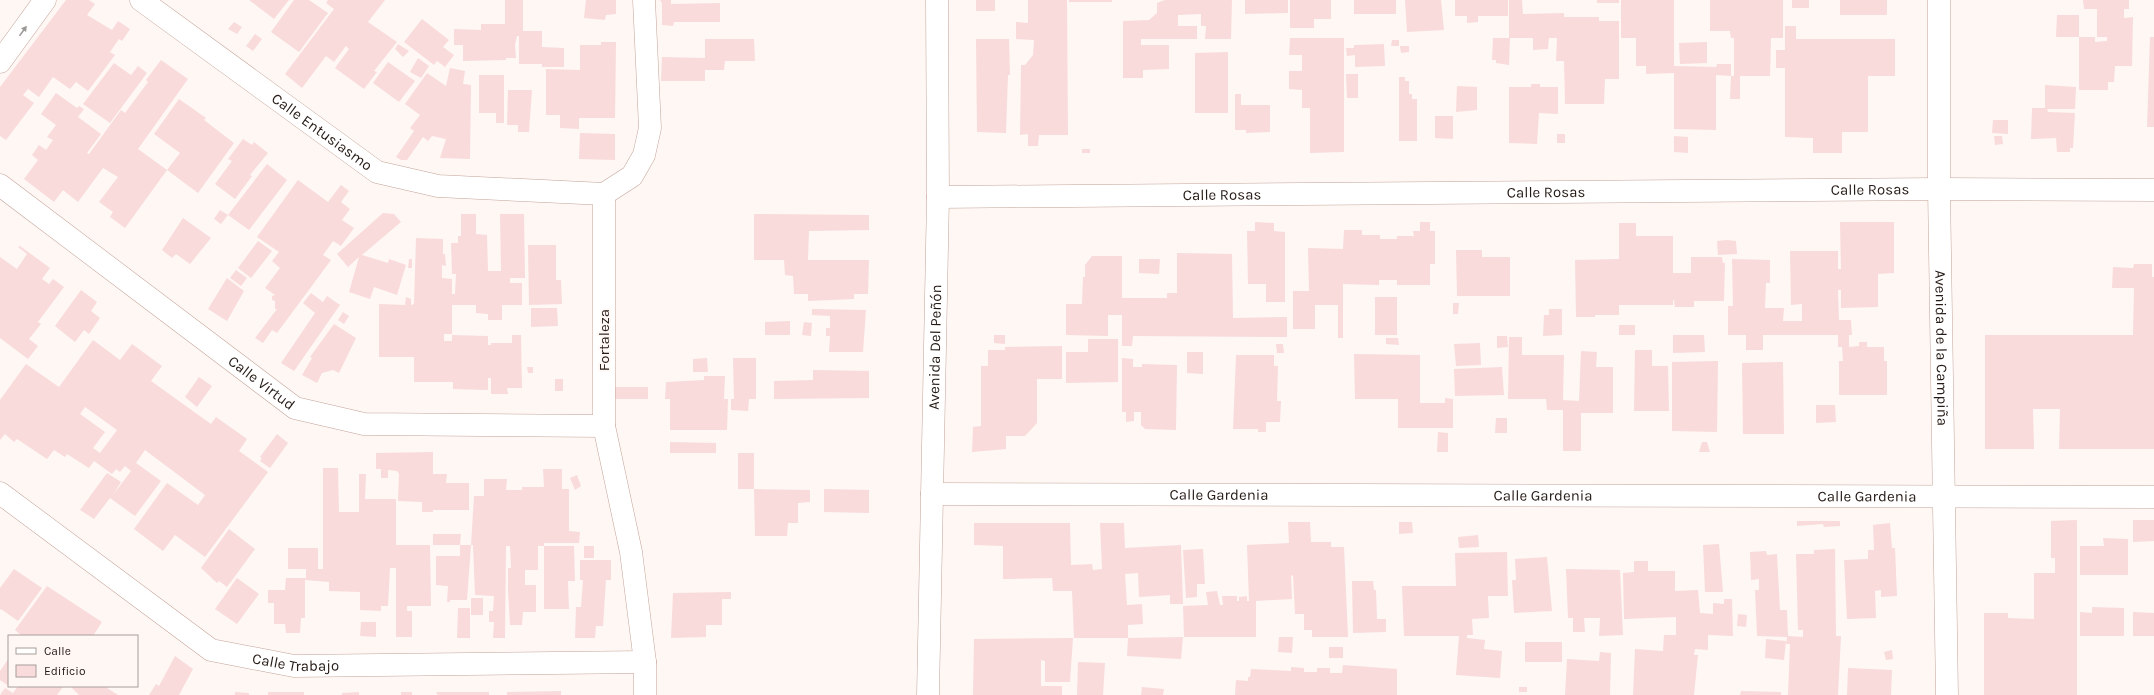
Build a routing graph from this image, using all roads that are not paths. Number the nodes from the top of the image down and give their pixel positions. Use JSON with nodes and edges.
{"nodes":[{"id":1,"x":45,"y":0,"type":"edge"},
{"id":2,"x":141,"y":0,"type":"edge"},
{"id":3,"x":644,"y":0,"type":"edge"},
{"id":4,"x":937,"y":0,"type":"edge"},
{"id":5,"x":1939,"y":0,"type":"edge"},
{"id":6,"x":0,"y":62,"type":"edge"},
{"id":7,"x":0,"y":185,"type":"edge"},
{"id":8,"x":1939,"y":189,"type":"junction"},
{"id":9,"x":2154,"y":190,"type":"edge"},
{"id":10,"x":604,"y":194,"type":"junction"},
{"id":11,"x":938,"y":196,"type":"junction"},
{"id":12,"x":604,"y":426,"type":"junction"},
{"id":13,"x":0,"y":494,"type":"edge"},
{"id":14,"x":932,"y":494,"type":"junction"},
{"id":15,"x":1944,"y":496,"type":"junction"},
{"id":16,"x":2154,"y":496,"type":"edge"},
{"id":17,"x":645,"y":662,"type":"junction"},
{"id":18,"x":645,"y":695,"type":"edge"},
{"id":19,"x":928,"y":695,"type":"edge"},
{"id":20,"x":1947,"y":695,"type":"edge"}],
"edges":[{"from":6,"to":1,"type":"street","one_way":true},
{"from":2,"to":10,"type":"street","name":"Calle Entusiasmo"},
{"from":3,"to":10,"type":"street"},
{"from":4,"to":11,"type":"street","name":"Avenida Del Peñón"},
{"from":5,"to":8,"type":"street","name":"Avenida de la Campiña"},
{"from":7,"to":12,"type":"street","name":"Calle Virtud"},
{"from":8,"to":9,"type":"street","name":"Calle Rosas"},
{"from":8,"to":11,"type":"street","name":"Calle Rosas"},
{"from":8,"to":15,"type":"street","name":"Avenida de la Campiña"},
{"from":10,"to":12,"type":"street","name":"Fortaleza"},
{"from":11,"to":14,"type":"street","name":"Avenida Del Peñón"},
{"from":12,"to":17,"type":"street","name":"Fortaleza"},
{"from":13,"to":17,"type":"street","name":"Calle Trabajo"},
{"from":14,"to":15,"type":"street","name":"Calle Gardenia"},
{"from":14,"to":19,"type":"street","name":"Avenida Del Peñón"},
{"from":15,"to":16,"type":"street","name":"Calle Gardenia"},
{"from":15,"to":20,"type":"street","name":"Avenida de la Campiña"},
{"from":17,"to":18,"type":"street","name":"Fortaleza"}]}
